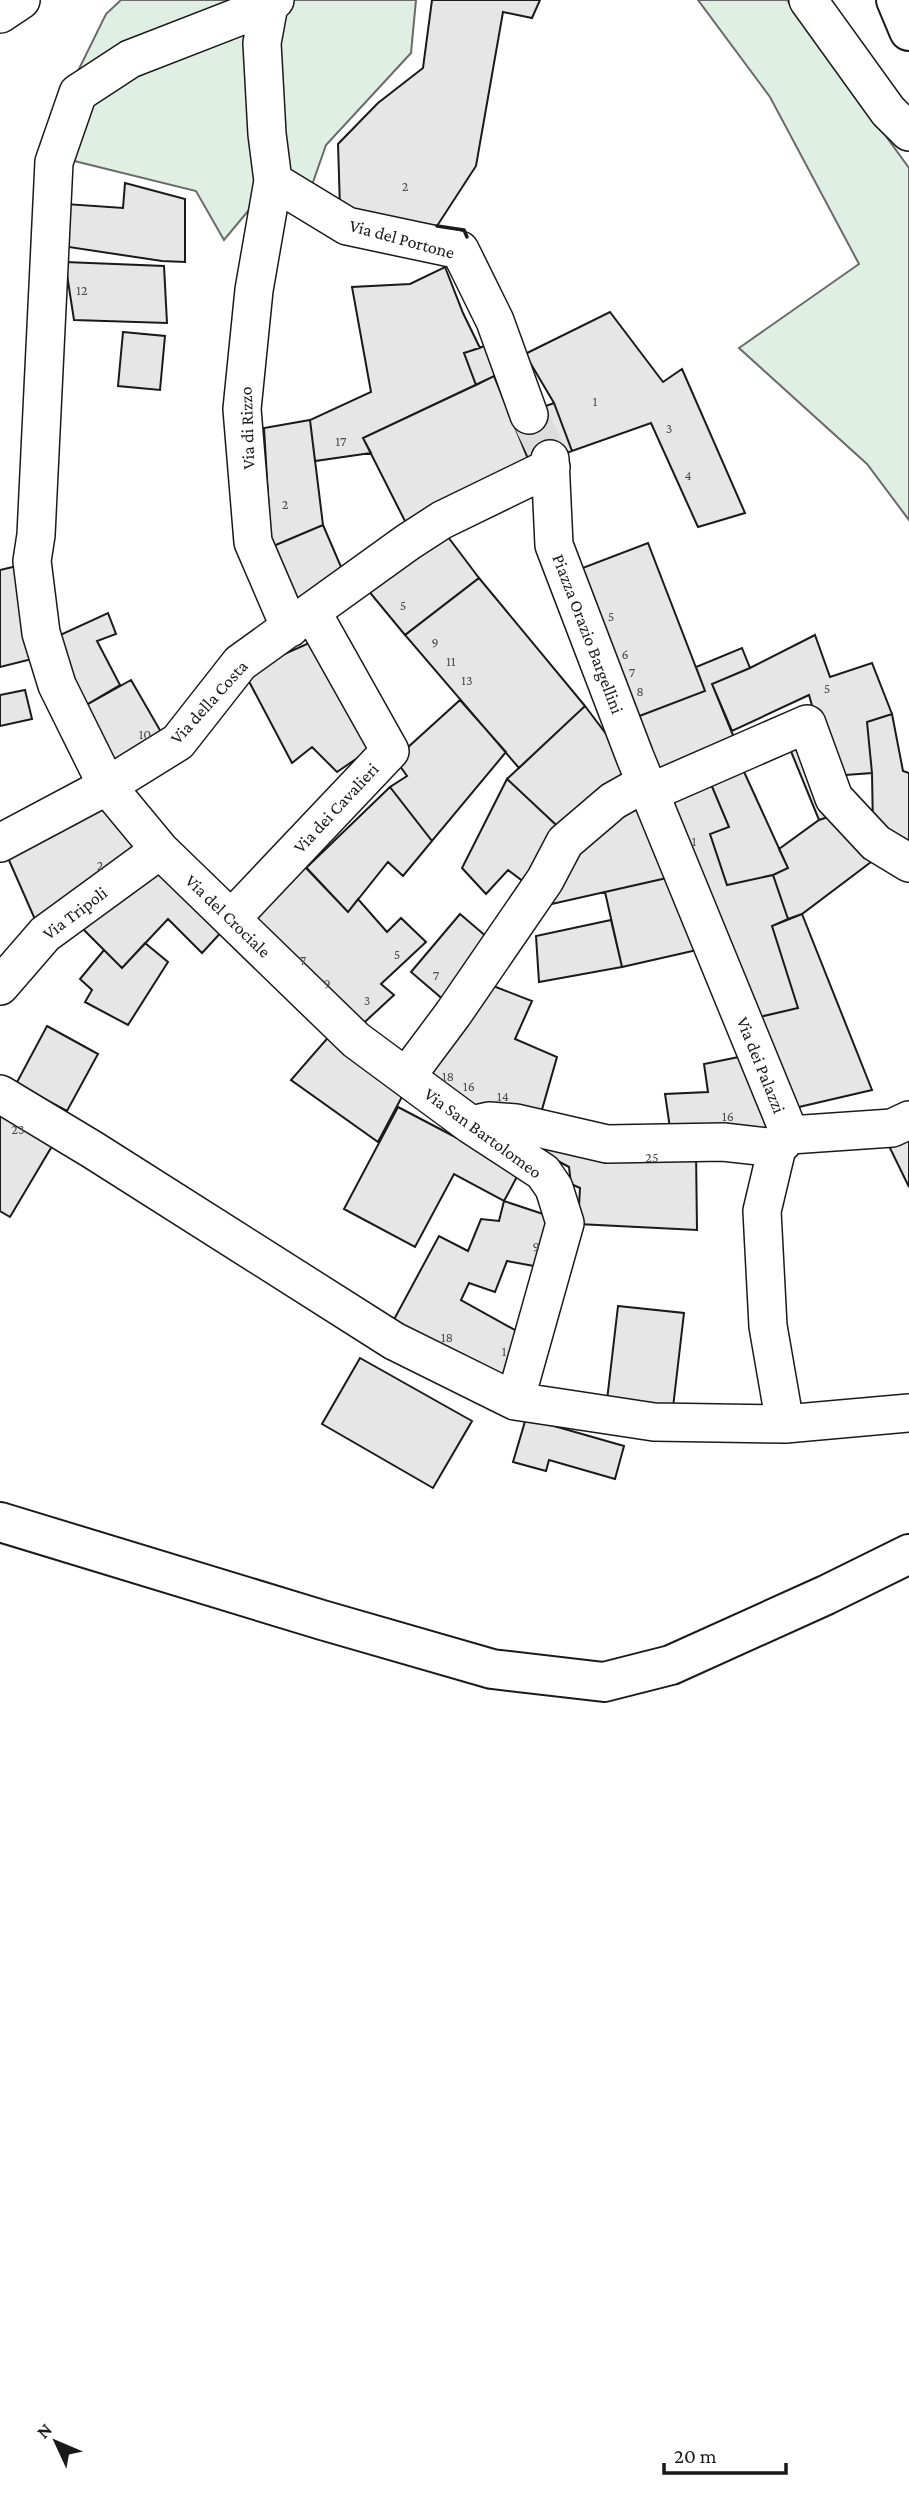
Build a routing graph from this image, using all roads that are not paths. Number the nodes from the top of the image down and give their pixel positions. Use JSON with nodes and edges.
{"nodes":[{"id":1,"x":21,"y":0,"type":"edge"},
{"id":2,"x":808,"y":0,"type":"edge"},
{"id":3,"x":896,"y":0,"type":"edge"},
{"id":4,"x":272,"y":2,"type":"edge"},
{"id":5,"x":0,"y":14,"type":"edge"},
{"id":6,"x":909,"y":31,"type":"edge"},
{"id":7,"x":909,"y":132,"type":"edge"},
{"id":8,"x":273,"y":181,"type":"junction"},
{"id":9,"x":529,"y":415,"type":"tunnel mouth"},
{"id":10,"x":442,"y":520,"type":"joint"},
{"id":11,"x":301,"y":620,"type":"junction"},
{"id":12,"x":643,"y":778,"type":"junction"},
{"id":13,"x":107,"y":786,"type":"junction"},
{"id":14,"x":0,"y":843,"type":"edge"},
{"id":15,"x":160,"y":850,"type":"junction"},
{"id":16,"x":909,"y":863,"type":"edge"},
{"id":17,"x":231,"y":919,"type":"junction"},
{"id":18,"x":0,"y":986,"type":"edge"},
{"id":19,"x":406,"y":1077,"type":"junction"},
{"id":20,"x":0,"y":1094,"type":"edge"},
{"id":21,"x":909,"y":1120,"type":"edge"},
{"id":22,"x":471,"y":1125,"type":"junction"},
{"id":23,"x":784,"y":1142,"type":"junction"},
{"id":24,"x":515,"y":1401,"type":"junction"},
{"id":25,"x":909,"y":1413,"type":"edge"},
{"id":26,"x":785,"y":1424,"type":"junction"},
{"id":27,"x":0,"y":1522,"type":"edge"},
{"id":28,"x":909,"y":1554,"type":"edge"}],
"edges":[{"from":1,"to":5,"type":"street"},
{"from":2,"to":7,"type":"street"},
{"from":3,"to":6,"type":"street"},
{"from":4,"to":8,"type":"street"},
{"from":4,"to":13,"type":"street","name":"Via del Crociale"},
{"from":8,"to":9,"type":"street","name":"Via del Portone"},
{"from":8,"to":11,"type":"street","name":"Via di Rizzo"},
{"from":10,"to":11,"type":"street","name":"Via della Costa"},
{"from":10,"to":12,"type":"street","name":"Piazza Orazio Bargellini"},
{"from":11,"to":13,"type":"street","name":"Via della Costa"},
{"from":11,"to":17,"type":"street","name":"Via dei Cavalieri"},
{"from":12,"to":16,"type":"street","name":"Via San Bartolomeo"},
{"from":12,"to":19,"type":"street","name":"Via San Bartolomeo"},
{"from":12,"to":23,"type":"street","name":"Via dei Palazzi"},
{"from":13,"to":14,"type":"street","name":"Via della Costa"},
{"from":13,"to":15,"type":"street","name":"Via del Crociale"},
{"from":15,"to":17,"type":"street","name":"Via del Crociale"},
{"from":15,"to":18,"type":"street","name":"Via Tripoli"},
{"from":17,"to":19,"type":"street","name":"Via del Crociale"},
{"from":19,"to":22,"type":"street","name":"Via San Bartolomeo"},
{"from":20,"to":24,"type":"street"},
{"from":21,"to":23,"type":"street"},
{"from":22,"to":23,"type":"street"},
{"from":22,"to":24,"type":"street","name":"Via San Bartolomeo"},
{"from":23,"to":26,"type":"street"},
{"from":24,"to":26,"type":"street"},
{"from":25,"to":26,"type":"street"},
{"from":27,"to":28,"type":"street"}]}
